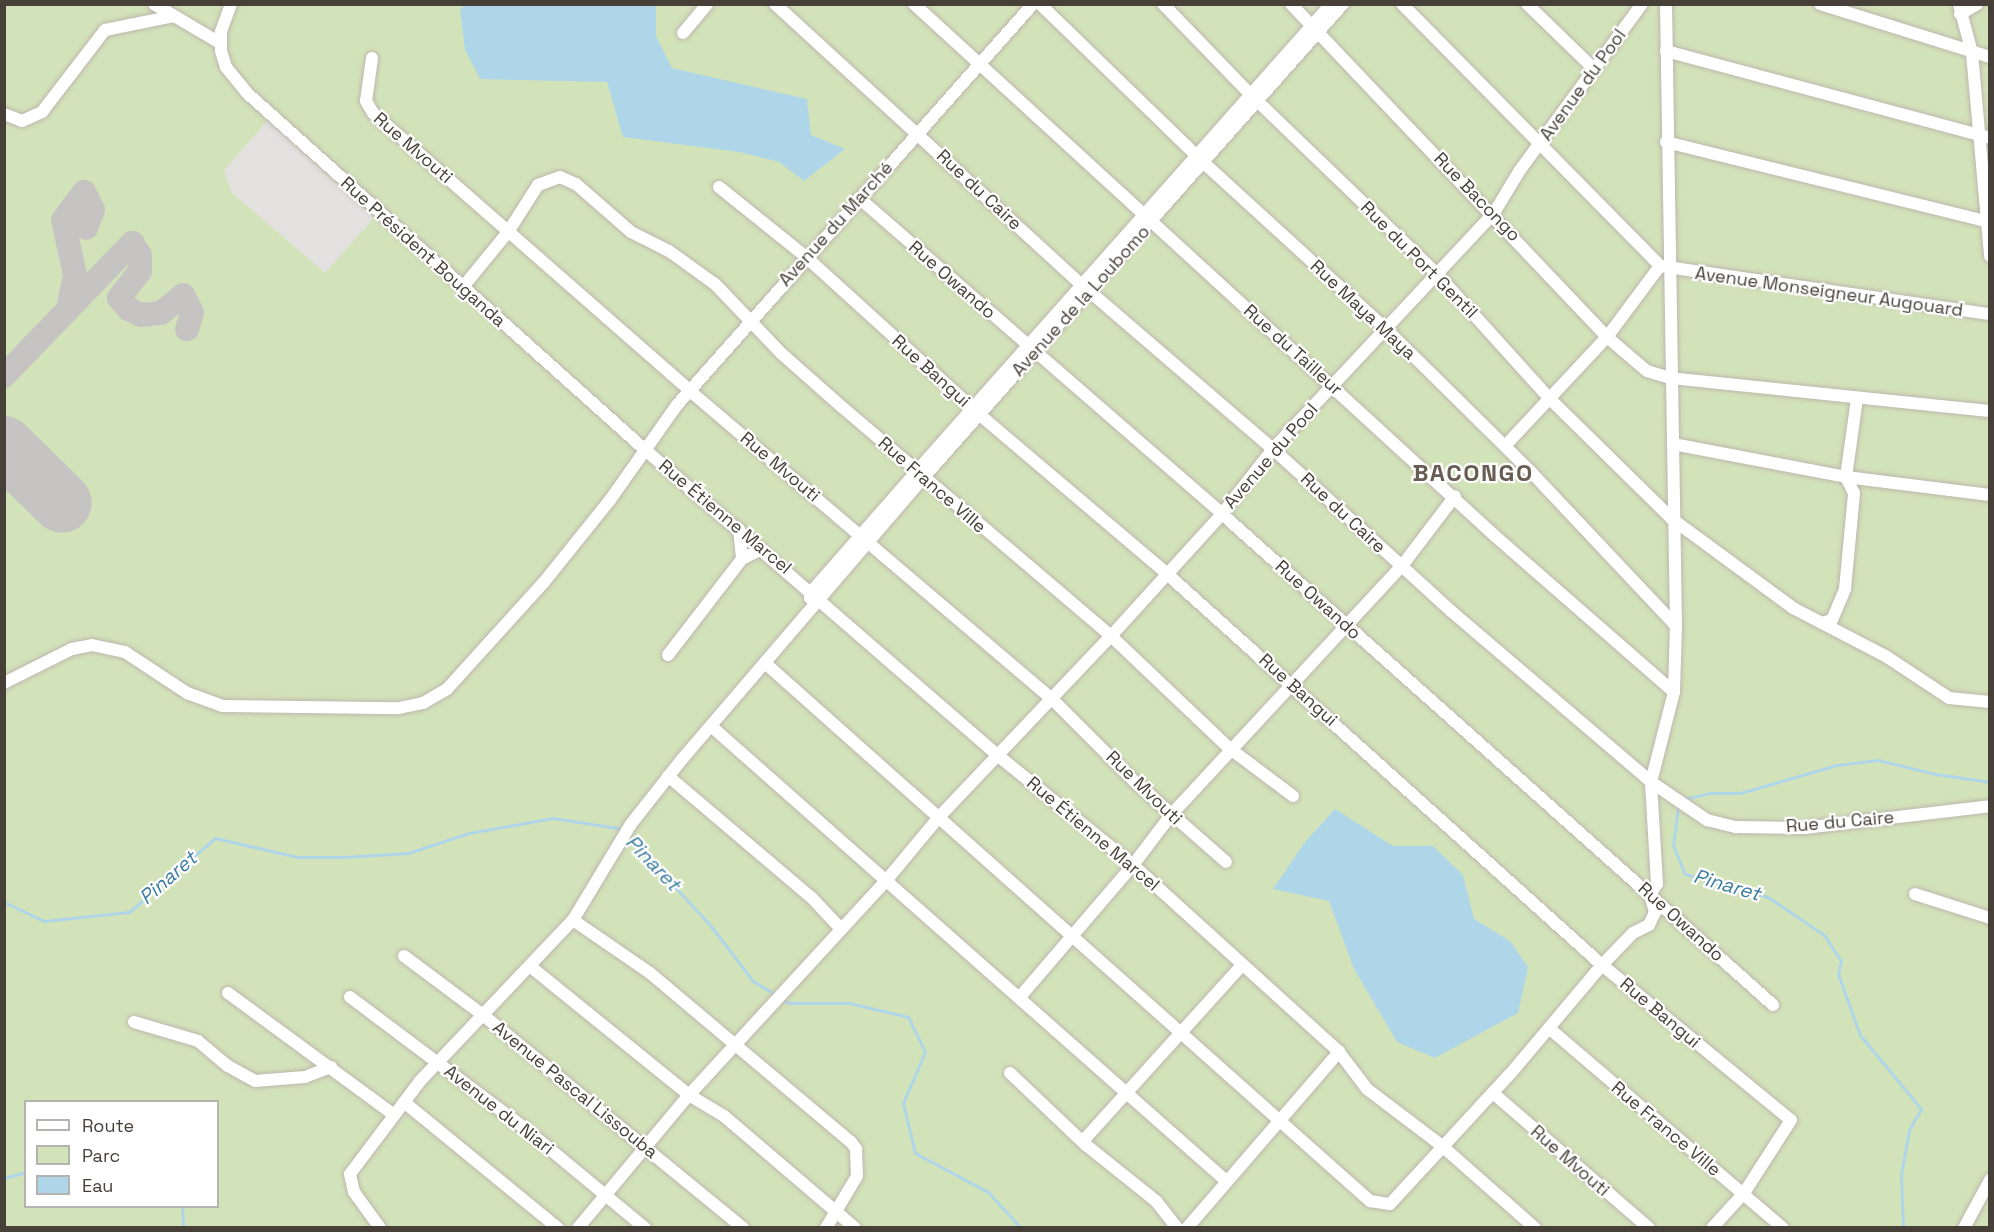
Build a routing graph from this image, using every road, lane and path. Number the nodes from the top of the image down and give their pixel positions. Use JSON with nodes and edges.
{"nodes":[{"id":1,"x":154,"y":4,"type":"edge"},
{"id":2,"x":231,"y":4,"type":"edge"},
{"id":3,"x":707,"y":4,"type":"edge"},
{"id":4,"x":775,"y":4,"type":"edge"},
{"id":5,"x":914,"y":4,"type":"edge"},
{"id":6,"x":1033,"y":4,"type":"edge"},
{"id":7,"x":1040,"y":4,"type":"edge"},
{"id":8,"x":1163,"y":4,"type":"edge"},
{"id":9,"x":1291,"y":4,"type":"edge"},
{"id":10,"x":1331,"y":4,"type":"edge"},
{"id":11,"x":1343,"y":4,"type":"edge"},
{"id":12,"x":1401,"y":4,"type":"edge"},
{"id":13,"x":1527,"y":4,"type":"edge"},
{"id":14,"x":1642,"y":4,"type":"edge"},
{"id":15,"x":1666,"y":4,"type":"edge"},
{"id":16,"x":1820,"y":4,"type":"edge"},
{"id":17,"x":1977,"y":4,"type":"edge"},
{"id":18,"x":1960,"y":9,"type":"edge"},
{"id":19,"x":174,"y":16,"type":"junction"},
{"id":20,"x":1315,"y":28,"type":"junction"},
{"id":21,"x":683,"y":33,"type":"dead end"},
{"id":22,"x":220,"y":43,"type":"junction"},
{"id":23,"x":1666,"y":51,"type":"junction"},
{"id":24,"x":1972,"y":53,"type":"junction"},
{"id":25,"x":1989,"y":57,"type":"edge"},
{"id":26,"x":372,"y":58,"type":"dead end"},
{"id":27,"x":980,"y":64,"type":"junction"},
{"id":28,"x":1594,"y":69,"type":"junction"},
{"id":29,"x":1254,"y":98,"type":"junction"},
{"id":30,"x":4,"y":114,"type":"edge"},
{"id":31,"x":918,"y":133,"type":"junction"},
{"id":32,"x":1976,"y":135,"type":"junction"},
{"id":33,"x":1989,"y":138,"type":"edge"},
{"id":34,"x":1666,"y":142,"type":"junction"},
{"id":35,"x":1540,"y":146,"type":"junction"},
{"id":36,"x":1200,"y":159,"type":"junction"},
{"id":37,"x":719,"y":187,"type":"dead end"},
{"id":38,"x":859,"y":198,"type":"junction"},
{"id":39,"x":1494,"y":213,"type":"junction"},
{"id":40,"x":1147,"y":218,"type":"junction"},
{"id":41,"x":1987,"y":221,"type":"edge"},
{"id":42,"x":508,"y":232,"type":"junction"},
{"id":43,"x":1989,"y":255,"type":"edge"},
{"id":44,"x":806,"y":257,"type":"junction"},
{"id":45,"x":1664,"y":267,"type":"junction"},
{"id":46,"x":1438,"y":275,"type":"junction"},
{"id":47,"x":463,"y":287,"type":"junction"},
{"id":48,"x":1086,"y":288,"type":"junction"},
{"id":49,"x":1989,"y":314,"type":"edge"},
{"id":50,"x":751,"y":321,"type":"junction"},
{"id":51,"x":1387,"y":330,"type":"junction"},
{"id":52,"x":1607,"y":337,"type":"junction"},
{"id":53,"x":1031,"y":350,"type":"junction"},
{"id":54,"x":1670,"y":378,"type":"junction"},
{"id":55,"x":1333,"y":385,"type":"junction"},
{"id":56,"x":690,"y":391,"type":"junction"},
{"id":57,"x":1550,"y":399,"type":"junction"},
{"id":58,"x":1857,"y":399,"type":"junction"},
{"id":59,"x":976,"y":411,"type":"junction"},
{"id":60,"x":1989,"y":411,"type":"edge"},
{"id":61,"x":1672,"y":444,"type":"junction"},
{"id":62,"x":1504,"y":446,"type":"junction"},
{"id":63,"x":643,"y":448,"type":"junction"},
{"id":64,"x":1273,"y":449,"type":"junction"},
{"id":65,"x":919,"y":475,"type":"junction"},
{"id":66,"x":1846,"y":477,"type":"junction"},
{"id":67,"x":1989,"y":495,"type":"edge"},
{"id":68,"x":1455,"y":496,"type":"junction"},
{"id":69,"x":1222,"y":514,"type":"junction"},
{"id":70,"x":1672,"y":519,"type":"junction"},
{"id":71,"x":739,"y":529,"type":"junction"},
{"id":72,"x":865,"y":539,"type":"junction"},
{"id":73,"x":762,"y":549,"type":"junction"},
{"id":74,"x":742,"y":559,"type":"junction"},
{"id":75,"x":1401,"y":567,"type":"junction"},
{"id":76,"x":1167,"y":573,"type":"junction"},
{"id":77,"x":816,"y":595,"type":"junction"},
{"id":78,"x":1822,"y":624,"type":"junction"},
{"id":79,"x":1347,"y":626,"type":"junction"},
{"id":80,"x":1676,"y":626,"type":"junction"},
{"id":81,"x":1111,"y":636,"type":"junction"},
{"id":82,"x":668,"y":655,"type":"dead end"},
{"id":83,"x":765,"y":663,"type":"junction"},
{"id":84,"x":4,"y":682,"type":"edge"},
{"id":85,"x":1293,"y":687,"type":"junction"},
{"id":86,"x":1674,"y":692,"type":"junction"},
{"id":87,"x":1052,"y":699,"type":"junction"},
{"id":88,"x":1989,"y":702,"type":"edge"},
{"id":89,"x":711,"y":726,"type":"junction"},
{"id":90,"x":1229,"y":747,"type":"junction"},
{"id":91,"x":996,"y":754,"type":"junction"},
{"id":92,"x":668,"y":776,"type":"junction"},
{"id":93,"x":1651,"y":782,"type":"junction"},
{"id":94,"x":1293,"y":796,"type":"dead end"},
{"id":95,"x":1989,"y":806,"type":"edge"},
{"id":96,"x":1171,"y":814,"type":"junction"},
{"id":97,"x":939,"y":817,"type":"junction"},
{"id":98,"x":1226,"y":862,"type":"dead end"},
{"id":99,"x":1133,"y":865,"type":"junction"},
{"id":100,"x":885,"y":882,"type":"junction"},
{"id":101,"x":1650,"y":894,"type":"junction"},
{"id":102,"x":1915,"y":894,"type":"dead end"},
{"id":103,"x":1989,"y":918,"type":"edge"},
{"id":104,"x":573,"y":920,"type":"junction"},
{"id":105,"x":841,"y":929,"type":"junction"},
{"id":106,"x":1073,"y":935,"type":"junction"},
{"id":107,"x":404,"y":956,"type":"dead end"},
{"id":108,"x":1242,"y":965,"type":"junction"},
{"id":109,"x":1602,"y":965,"type":"junction"},
{"id":110,"x":531,"y":967,"type":"junction"},
{"id":111,"x":228,"y":993,"type":"dead end"},
{"id":112,"x":350,"y":997,"type":"dead end"},
{"id":113,"x":1019,"y":998,"type":"junction"},
{"id":114,"x":1773,"y":1005,"type":"dead end"},
{"id":115,"x":483,"y":1015,"type":"junction"},
{"id":116,"x":134,"y":1022,"type":"dead end"},
{"id":117,"x":1550,"y":1029,"type":"junction"},
{"id":118,"x":1184,"y":1033,"type":"junction"},
{"id":119,"x":735,"y":1045,"type":"junction"},
{"id":120,"x":1340,"y":1052,"type":"junction"},
{"id":121,"x":437,"y":1062,"type":"junction"},
{"id":122,"x":331,"y":1067,"type":"junction"},
{"id":123,"x":1010,"y":1073,"type":"dead end"},
{"id":124,"x":1127,"y":1093,"type":"junction"},
{"id":125,"x":1493,"y":1093,"type":"junction"},
{"id":126,"x":689,"y":1095,"type":"junction"},
{"id":127,"x":404,"y":1102,"type":"junction"},
{"id":128,"x":394,"y":1116,"type":"junction"},
{"id":129,"x":1281,"y":1121,"type":"junction"},
{"id":130,"x":1083,"y":1141,"type":"junction"},
{"id":131,"x":1442,"y":1146,"type":"junction"},
{"id":132,"x":647,"y":1148,"type":"junction"},
{"id":133,"x":1225,"y":1180,"type":"junction"},
{"id":134,"x":1989,"y":1180,"type":"edge"},
{"id":135,"x":1744,"y":1193,"type":"junction"},
{"id":136,"x":607,"y":1195,"type":"junction"},
{"id":137,"x":838,"y":1212,"type":"junction"},
{"id":138,"x":380,"y":1227,"type":"edge"},
{"id":139,"x":558,"y":1227,"type":"edge"},
{"id":140,"x":578,"y":1227,"type":"edge"},
{"id":141,"x":645,"y":1227,"type":"edge"},
{"id":142,"x":743,"y":1227,"type":"edge"},
{"id":143,"x":826,"y":1227,"type":"edge"},
{"id":144,"x":855,"y":1227,"type":"edge"},
{"id":145,"x":1177,"y":1227,"type":"edge"},
{"id":146,"x":1187,"y":1227,"type":"edge"},
{"id":147,"x":1535,"y":1227,"type":"edge"},
{"id":148,"x":1649,"y":1227,"type":"edge"},
{"id":149,"x":1712,"y":1227,"type":"edge"},
{"id":150,"x":1783,"y":1227,"type":"edge"},
{"id":151,"x":1964,"y":1227,"type":"edge"}],
"edges":[{"from":1,"to":19,"type":"street"},
{"from":2,"to":22,"type":"street"},
{"from":3,"to":21,"type":"street"},
{"from":4,"to":31,"type":"street","name":"Rue du Caire"},
{"from":5,"to":27,"type":"street","name":"Rue du Tailleur"},
{"from":6,"to":27,"type":"street","name":"Avenue du Marché"},
{"from":7,"to":36,"type":"street","name":"Rue Maya Maya"},
{"from":8,"to":29,"type":"street","name":"Rue du Port Gentil"},
{"from":9,"to":20,"type":"street","name":"Rue Bacongo"},
{"from":10,"to":20,"type":"street","name":"Avenue de la Loubomo"},
{"from":11,"to":20,"type":"street","name":"Avenue de la Loubomo"},
{"from":12,"to":35,"type":"street"},
{"from":13,"to":28,"type":"street"},
{"from":14,"to":28,"type":"street","name":"Avenue du Pool"},
{"from":15,"to":23,"type":"street"},
{"from":16,"to":24,"type":"street"},
{"from":17,"to":18,"type":"street"},
{"from":18,"to":24,"type":"street"},
{"from":19,"to":22,"type":"street"},
{"from":19,"to":30,"type":"street"},
{"from":20,"to":29,"type":"street","name":"Avenue de la Loubomo"},
{"from":20,"to":39,"type":"street","name":"Rue Bacongo"},
{"from":22,"to":47,"type":"street","name":"Rue Président Bouganda"},
{"from":23,"to":32,"type":"street"},
{"from":23,"to":34,"type":"street"},
{"from":24,"to":25,"type":"street"},
{"from":24,"to":32,"type":"street"},
{"from":26,"to":42,"type":"street","name":"Rue Mvouti"},
{"from":27,"to":31,"type":"street","name":"Avenue du Marché"},
{"from":27,"to":40,"type":"street","name":"Rue du Tailleur"},
{"from":28,"to":35,"type":"street","name":"Avenue du Pool"},
{"from":29,"to":36,"type":"street","name":"Avenue de la Loubomo"},
{"from":29,"to":46,"type":"street","name":"Rue du Port Gentil"},
{"from":31,"to":38,"type":"street","name":"Avenue du Marché"},
{"from":31,"to":48,"type":"street","name":"Rue du Caire"},
{"from":32,"to":33,"type":"street"},
{"from":32,"to":41,"type":"street"},
{"from":34,"to":41,"type":"street"},
{"from":34,"to":45,"type":"street"},
{"from":35,"to":39,"type":"street","name":"Avenue du Pool"},
{"from":35,"to":45,"type":"street"},
{"from":36,"to":40,"type":"street","name":"Avenue de la Loubomo"},
{"from":36,"to":51,"type":"street","name":"Rue Maya Maya"},
{"from":37,"to":44,"type":"street","name":"Rue Bangui"},
{"from":38,"to":44,"type":"street","name":"Avenue du Marché"},
{"from":38,"to":53,"type":"street","name":"Rue Owando"},
{"from":39,"to":46,"type":"street","name":"Avenue du Pool"},
{"from":39,"to":52,"type":"street","name":"Rue Bacongo"},
{"from":40,"to":48,"type":"street","name":"Avenue de la Loubomo"},
{"from":40,"to":55,"type":"street","name":"Rue du Tailleur"},
{"from":41,"to":43,"type":"street"},
{"from":42,"to":47,"type":"street"},
{"from":42,"to":50,"type":"street","name":"Rue France Ville"},
{"from":42,"to":56,"type":"street","name":"Rue Mvouti"},
{"from":44,"to":50,"type":"street","name":"Avenue du Marché"},
{"from":44,"to":59,"type":"street","name":"Rue Bangui"},
{"from":45,"to":49,"type":"street","name":"Avenue Monseigneur Augouard"},
{"from":45,"to":52,"type":"street"},
{"from":45,"to":54,"type":"street"},
{"from":46,"to":51,"type":"street","name":"Avenue du Pool"},
{"from":46,"to":57,"type":"street","name":"Rue du Port Gentil"},
{"from":47,"to":63,"type":"street","name":"Rue Président Bouganda"},
{"from":48,"to":53,"type":"street","name":"Avenue de la Loubomo"},
{"from":48,"to":64,"type":"street","name":"Rue du Caire"},
{"from":50,"to":56,"type":"street","name":"Avenue du Marché"},
{"from":50,"to":65,"type":"street","name":"Rue France Ville"},
{"from":51,"to":55,"type":"street","name":"Avenue du Pool"},
{"from":51,"to":62,"type":"street","name":"Rue Maya Maya"},
{"from":52,"to":54,"type":"street","name":"Rue Bacongo"},
{"from":52,"to":57,"type":"street"},
{"from":53,"to":59,"type":"street","name":"Avenue de la Loubomo"},
{"from":53,"to":69,"type":"street","name":"Rue Owando"},
{"from":54,"to":58,"type":"street","name":"Rue Bacongo"},
{"from":54,"to":61,"type":"street"},
{"from":55,"to":64,"type":"street","name":"Avenue du Pool"},
{"from":55,"to":68,"type":"street","name":"Rue du Tailleur"},
{"from":56,"to":63,"type":"street","name":"Avenue du Marché"},
{"from":56,"to":72,"type":"street","name":"Rue Mvouti"},
{"from":57,"to":62,"type":"street"},
{"from":57,"to":70,"type":"street","name":"Rue du Port Gentil"},
{"from":58,"to":60,"type":"street","name":"Rue Bacongo"},
{"from":58,"to":66,"type":"street"},
{"from":59,"to":65,"type":"street","name":"Avenue de la Loubomo"},
{"from":59,"to":76,"type":"street","name":"Rue Bangui"},
{"from":61,"to":66,"type":"street"},
{"from":61,"to":70,"type":"street"},
{"from":62,"to":80,"type":"street","name":"Rue Maya Maya"},
{"from":63,"to":71,"type":"street","name":"Rue Étienne Marcel"},
{"from":63,"to":84,"type":"street","name":"Avenue du Marché"},
{"from":64,"to":69,"type":"street","name":"Avenue du Pool"},
{"from":64,"to":75,"type":"street","name":"Rue du Caire"},
{"from":65,"to":72,"type":"street","name":"Avenue de la Loubomo"},
{"from":65,"to":81,"type":"street","name":"Rue France Ville"},
{"from":66,"to":67,"type":"street"},
{"from":66,"to":78,"type":"street"},
{"from":68,"to":75,"type":"street"},
{"from":68,"to":86,"type":"street","name":"Rue du Tailleur"},
{"from":69,"to":76,"type":"street","name":"Avenue du Pool"},
{"from":69,"to":79,"type":"street","name":"Rue Owando"},
{"from":70,"to":78,"type":"street","name":"Rue du Port Gentil"},
{"from":70,"to":80,"type":"street"},
{"from":71,"to":73,"type":"street","name":"Rue Étienne Marcel"},
{"from":71,"to":74,"type":"street"},
{"from":72,"to":77,"type":"street","name":"Avenue de la Loubomo"},
{"from":72,"to":87,"type":"street","name":"Rue Mvouti"},
{"from":73,"to":74,"type":"street"},
{"from":73,"to":77,"type":"street","name":"Rue Étienne Marcel"},
{"from":74,"to":82,"type":"street"},
{"from":75,"to":79,"type":"street"},
{"from":75,"to":93,"type":"street","name":"Rue du Caire"},
{"from":76,"to":81,"type":"street","name":"Avenue du Pool"},
{"from":76,"to":85,"type":"street","name":"Rue Bangui"},
{"from":77,"to":83,"type":"street"},
{"from":77,"to":91,"type":"street","name":"Rue Étienne Marcel"},
{"from":78,"to":88,"type":"street","name":"Rue du Port Gentil"},
{"from":79,"to":85,"type":"street"},
{"from":79,"to":101,"type":"street","name":"Rue Owando"},
{"from":80,"to":86,"type":"street"},
{"from":81,"to":87,"type":"street","name":"Avenue du Pool"},
{"from":81,"to":90,"type":"street","name":"Rue France Ville"},
{"from":83,"to":89,"type":"street"},
{"from":83,"to":97,"type":"street"},
{"from":85,"to":90,"type":"street"},
{"from":85,"to":109,"type":"street","name":"Rue Bangui"},
{"from":86,"to":93,"type":"street"},
{"from":87,"to":91,"type":"street","name":"Avenue du Pool"},
{"from":87,"to":96,"type":"street","name":"Rue Mvouti"},
{"from":89,"to":92,"type":"street"},
{"from":89,"to":100,"type":"street"},
{"from":90,"to":94,"type":"street","name":"Rue France Ville"},
{"from":90,"to":96,"type":"street"},
{"from":91,"to":97,"type":"street","name":"Avenue du Pool"},
{"from":91,"to":99,"type":"street","name":"Rue Étienne Marcel"},
{"from":92,"to":104,"type":"street"},
{"from":92,"to":105,"type":"street"},
{"from":93,"to":95,"type":"street","name":"Rue du Caire"},
{"from":93,"to":101,"type":"street"},
{"from":96,"to":98,"type":"street","name":"Rue Mvouti"},
{"from":96,"to":99,"type":"street"},
{"from":97,"to":100,"type":"street","name":"Avenue du Pool"},
{"from":97,"to":106,"type":"street"},
{"from":99,"to":106,"type":"street"},
{"from":99,"to":108,"type":"street","name":"Rue Étienne Marcel"},
{"from":100,"to":105,"type":"street","name":"Avenue du Pool"},
{"from":100,"to":113,"type":"street"},
{"from":101,"to":109,"type":"street"},
{"from":101,"to":114,"type":"street","name":"Rue Owando"},
{"from":102,"to":103,"type":"street"},
{"from":104,"to":110,"type":"street"},
{"from":104,"to":119,"type":"street"},
{"from":105,"to":119,"type":"street","name":"Avenue du Pool"},
{"from":106,"to":113,"type":"street"},
{"from":106,"to":118,"type":"street"},
{"from":107,"to":115,"type":"street","name":"Avenue Pascal Lissouba"},
{"from":108,"to":118,"type":"street"},
{"from":108,"to":120,"type":"street","name":"Rue Étienne Marcel"},
{"from":109,"to":117,"type":"street"},
{"from":109,"to":135,"type":"street","name":"Rue Bangui"},
{"from":110,"to":115,"type":"street"},
{"from":110,"to":126,"type":"street"},
{"from":111,"to":122,"type":"street"},
{"from":112,"to":121,"type":"street","name":"Avenue du Niari"},
{"from":113,"to":124,"type":"street"},
{"from":115,"to":121,"type":"street"},
{"from":115,"to":132,"type":"street","name":"Avenue Pascal Lissouba"},
{"from":116,"to":122,"type":"street"},
{"from":117,"to":125,"type":"street"},
{"from":117,"to":135,"type":"street","name":"Rue France Ville"},
{"from":118,"to":124,"type":"street"},
{"from":118,"to":129,"type":"street"},
{"from":119,"to":126,"type":"street","name":"Avenue du Pool"},
{"from":119,"to":137,"type":"street"},
{"from":120,"to":129,"type":"street"},
{"from":120,"to":131,"type":"street","name":"Rue Étienne Marcel"},
{"from":121,"to":127,"type":"street"},
{"from":121,"to":136,"type":"street","name":"Avenue du Niari"},
{"from":122,"to":128,"type":"street"},
{"from":123,"to":130,"type":"street"},
{"from":124,"to":130,"type":"street"},
{"from":124,"to":133,"type":"street"},
{"from":125,"to":131,"type":"street"},
{"from":125,"to":148,"type":"street","name":"Rue Mvouti"},
{"from":126,"to":132,"type":"street","name":"Avenue du Pool"},
{"from":126,"to":137,"type":"street"},
{"from":127,"to":128,"type":"street"},
{"from":127,"to":139,"type":"street"},
{"from":128,"to":138,"type":"street"},
{"from":129,"to":131,"type":"street"},
{"from":129,"to":133,"type":"street"},
{"from":130,"to":145,"type":"street"},
{"from":131,"to":147,"type":"street","name":"Rue Étienne Marcel"},
{"from":132,"to":136,"type":"street","name":"Avenue du Pool"},
{"from":132,"to":142,"type":"street","name":"Avenue Pascal Lissouba"},
{"from":133,"to":146,"type":"street"},
{"from":134,"to":151,"type":"street"},
{"from":135,"to":149,"type":"street"},
{"from":135,"to":150,"type":"street","name":"Rue France Ville"},
{"from":136,"to":140,"type":"street","name":"Avenue du Pool"},
{"from":136,"to":141,"type":"street","name":"Avenue du Niari"},
{"from":137,"to":143,"type":"street"},
{"from":137,"to":144,"type":"street"}]}
